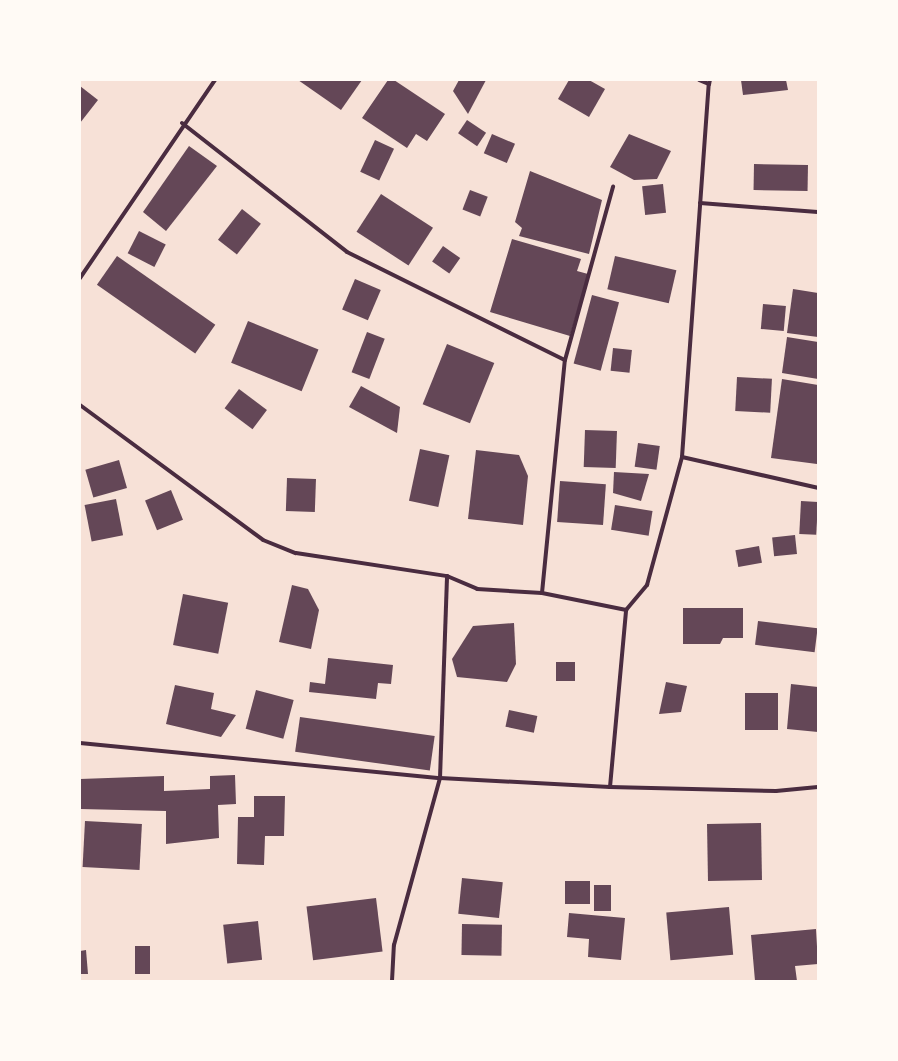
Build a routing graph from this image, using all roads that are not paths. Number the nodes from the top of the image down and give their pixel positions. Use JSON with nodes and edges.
{"nodes":[{"id":1,"x":215,"y":80,"type":"edge"},
{"id":2,"x":699,"y":80,"type":"edge"},
{"id":3,"x":710,"y":82,"type":"edge"},
{"id":4,"x":182,"y":124,"type":"junction"},
{"id":5,"x":613,"y":187,"type":"dead end"},
{"id":6,"x":700,"y":203,"type":"junction"},
{"id":7,"x":818,"y":212,"type":"edge"},
{"id":8,"x":80,"y":278,"type":"edge"},
{"id":9,"x":565,"y":360,"type":"junction"},
{"id":10,"x":80,"y":405,"type":"edge"},
{"id":11,"x":682,"y":457,"type":"junction"},
{"id":12,"x":818,"y":488,"type":"edge"},
{"id":13,"x":447,"y":576,"type":"junction"},
{"id":14,"x":542,"y":593,"type":"junction"},
{"id":15,"x":626,"y":610,"type":"junction"},
{"id":16,"x":80,"y":743,"type":"edge"},
{"id":17,"x":440,"y":778,"type":"junction"},
{"id":18,"x":610,"y":787,"type":"junction"},
{"id":19,"x":818,"y":787,"type":"edge"},
{"id":20,"x":392,"y":981,"type":"edge"}],
"edges":[{"from":1,"to":4,"type":"lane"},
{"from":2,"to":3,"type":"lane"},
{"from":3,"to":6,"type":"lane"},
{"from":4,"to":8,"type":"lane"},
{"from":4,"to":9,"type":"lane"},
{"from":5,"to":9,"type":"lane"},
{"from":6,"to":7,"type":"lane"},
{"from":6,"to":11,"type":"lane"},
{"from":9,"to":14,"type":"lane"},
{"from":10,"to":13,"type":"lane"},
{"from":11,"to":12,"type":"lane"},
{"from":11,"to":15,"type":"lane"},
{"from":13,"to":14,"type":"lane"},
{"from":13,"to":17,"type":"lane"},
{"from":14,"to":15,"type":"lane"},
{"from":15,"to":18,"type":"lane"},
{"from":16,"to":17,"type":"lane"},
{"from":17,"to":18,"type":"lane"},
{"from":17,"to":20,"type":"lane"},
{"from":18,"to":19,"type":"lane"}]}
